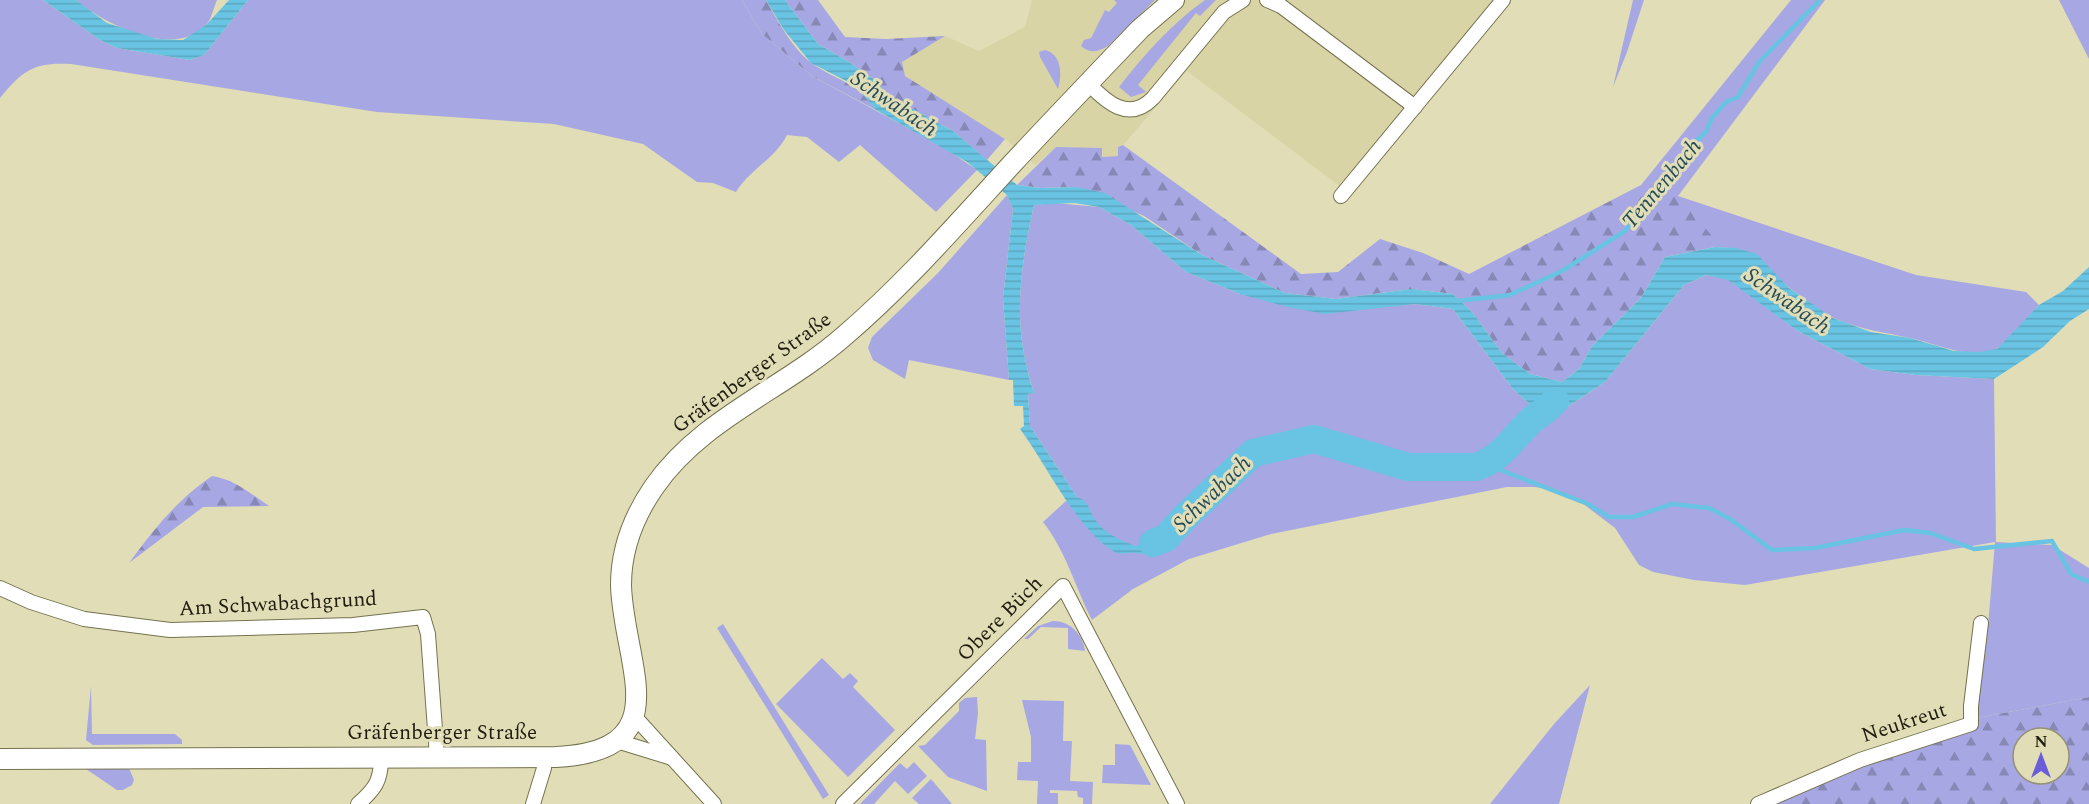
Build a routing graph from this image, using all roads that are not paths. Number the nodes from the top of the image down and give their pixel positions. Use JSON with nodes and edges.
{"nodes":[{"id":1,"x":1174,"y":0,"type":"edge"},
{"id":2,"x":1243,"y":0,"type":"edge"},
{"id":3,"x":1267,"y":0,"type":"edge"},
{"id":4,"x":1503,"y":0,"type":"edge"},
{"id":5,"x":1088,"y":83,"type":"junction"},
{"id":6,"x":1415,"y":107,"type":"junction"},
{"id":7,"x":1341,"y":196,"type":"dead end"},
{"id":8,"x":0,"y":588,"type":"edge"},
{"id":9,"x":1981,"y":623,"type":"dead end"},
{"id":10,"x":634,"y":716,"type":"junction"},
{"id":11,"x":617,"y":741,"type":"junction"},
{"id":12,"x":437,"y":757,"type":"junction"},
{"id":13,"x":544,"y":757,"type":"junction"},
{"id":14,"x":381,"y":758,"type":"junction"},
{"id":15,"x":0,"y":759,"type":"edge"},
{"id":16,"x":673,"y":759,"type":"junction"},
{"id":17,"x":358,"y":804,"type":"edge"},
{"id":18,"x":533,"y":804,"type":"edge"},
{"id":19,"x":714,"y":804,"type":"edge"},
{"id":20,"x":843,"y":804,"type":"edge"},
{"id":21,"x":1177,"y":804,"type":"edge"},
{"id":22,"x":1758,"y":804,"type":"edge"}],
"edges":[{"from":1,"to":5,"type":"main road","name":"Gräfenberger Straße"},
{"from":2,"to":5,"type":"street"},
{"from":3,"to":6,"type":"street"},
{"from":4,"to":6,"type":"street"},
{"from":5,"to":10,"type":"main road","name":"Gräfenberger Straße"},
{"from":6,"to":7,"type":"street"},
{"from":8,"to":12,"type":"street","name":"Am Schwabachgrund"},
{"from":9,"to":22,"type":"street","name":"Neukreut"},
{"from":10,"to":11,"type":"main road","name":"Gräfenberger Straße"},
{"from":10,"to":16,"type":"street"},
{"from":11,"to":13,"type":"main road","name":"Gräfenberger Straße"},
{"from":11,"to":16,"type":"street"},
{"from":12,"to":13,"type":"main road","name":"Gräfenberger Straße"},
{"from":12,"to":14,"type":"main road","name":"Gräfenberger Straße"},
{"from":13,"to":18,"type":"street"},
{"from":14,"to":15,"type":"main road","name":"Gräfenberger Straße"},
{"from":14,"to":17,"type":"street"},
{"from":16,"to":19,"type":"street"},
{"from":20,"to":21,"type":"street","name":"Obere Büch"}]}
